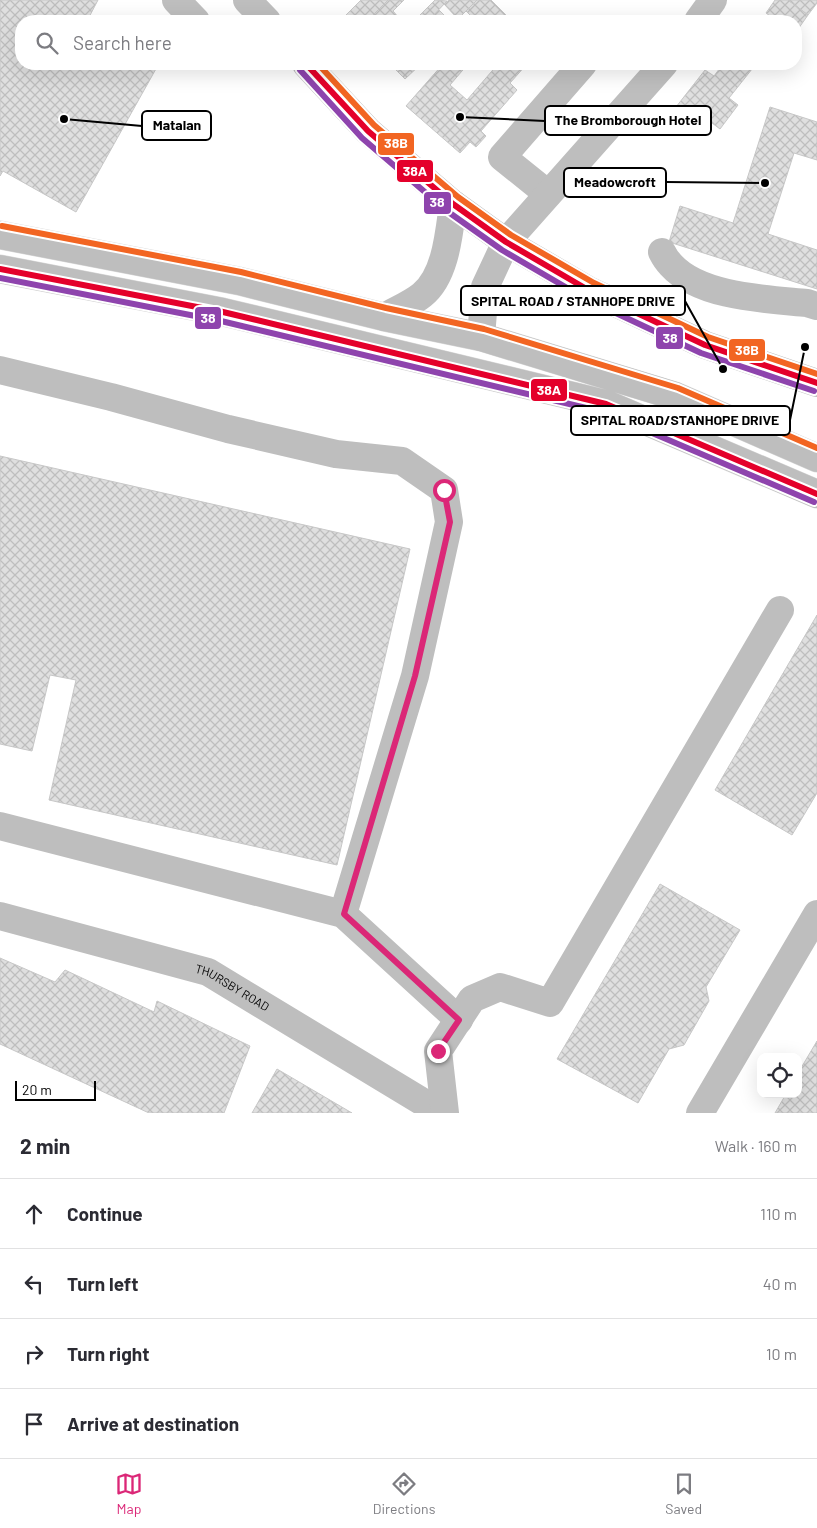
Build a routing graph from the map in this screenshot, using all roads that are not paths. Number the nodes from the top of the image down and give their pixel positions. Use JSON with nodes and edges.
{"nodes":[{"id":1,"x":176,"y":0,"type":"edge"},
{"id":2,"x":247,"y":0,"type":"edge"},
{"id":3,"x":713,"y":0,"type":"edge"},
{"id":4,"x":190,"y":15,"type":"edge"},
{"id":5,"x":261,"y":15,"type":"edge"},
{"id":6,"x":702,"y":15,"type":"edge"},
{"id":7,"x":312,"y":70,"type":"edge"},
{"id":8,"x":578,"y":70,"type":"edge"},
{"id":9,"x":659,"y":70,"type":"edge"},
{"id":10,"x":548,"y":194,"type":"junction"},
{"id":11,"x":453,"y":204,"type":"junction"},
{"id":12,"x":0,"y":234,"type":"edge"},
{"id":13,"x":506,"y":242,"type":"junction"},
{"id":14,"x":662,"y":252,"type":"dead end"},
{"id":15,"x":0,"y":269,"type":"edge"},
{"id":16,"x":817,"y":306,"type":"edge"},
{"id":17,"x":384,"y":317,"type":"junction"},
{"id":18,"x":481,"y":337,"type":"junction"},
{"id":19,"x":0,"y":370,"type":"edge"},
{"id":20,"x":817,"y":383,"type":"edge"},
{"id":21,"x":817,"y":458,"type":"edge"},
{"id":22,"x":817,"y":494,"type":"edge"},
{"id":23,"x":780,"y":610,"type":"dead end"},
{"id":24,"x":0,"y":826,"type":"edge"},
{"id":25,"x":344,"y":914,"type":"junction"},
{"id":26,"x":817,"y":914,"type":"edge"},
{"id":27,"x":0,"y":916,"type":"edge"},
{"id":28,"x":459,"y":1020,"type":"junction"},
{"id":29,"x":441,"y":1113,"type":"edge"},
{"id":30,"x":445,"y":1113,"type":"edge"},
{"id":31,"x":700,"y":1113,"type":"edge"}],
"edges":[{"from":1,"to":4,"type":"main road"},
{"from":2,"to":5,"type":"main road"},
{"from":3,"to":6,"type":"main road"},
{"from":7,"to":11,"type":"main road"},
{"from":8,"to":10,"type":"main road"},
{"from":9,"to":10,"type":"main road"},
{"from":10,"to":13,"type":"main road"},
{"from":11,"to":13,"type":"main road"},
{"from":11,"to":17,"type":"main road"},
{"from":12,"to":17,"type":"main road"},
{"from":13,"to":18,"type":"main road"},
{"from":13,"to":20,"type":"main road"},
{"from":14,"to":16,"type":"main road"},
{"from":15,"to":22,"type":"main road"},
{"from":17,"to":18,"type":"main road"},
{"from":18,"to":21,"type":"main road"},
{"from":19,"to":25,"type":"main road"},
{"from":23,"to":28,"type":"main road"},
{"from":24,"to":25,"type":"main road"},
{"from":25,"to":28,"type":"main road"},
{"from":26,"to":31,"type":"main road"},
{"from":27,"to":29,"type":"main road","name":"THURSBY ROAD"},
{"from":28,"to":30,"type":"main road"}]}
